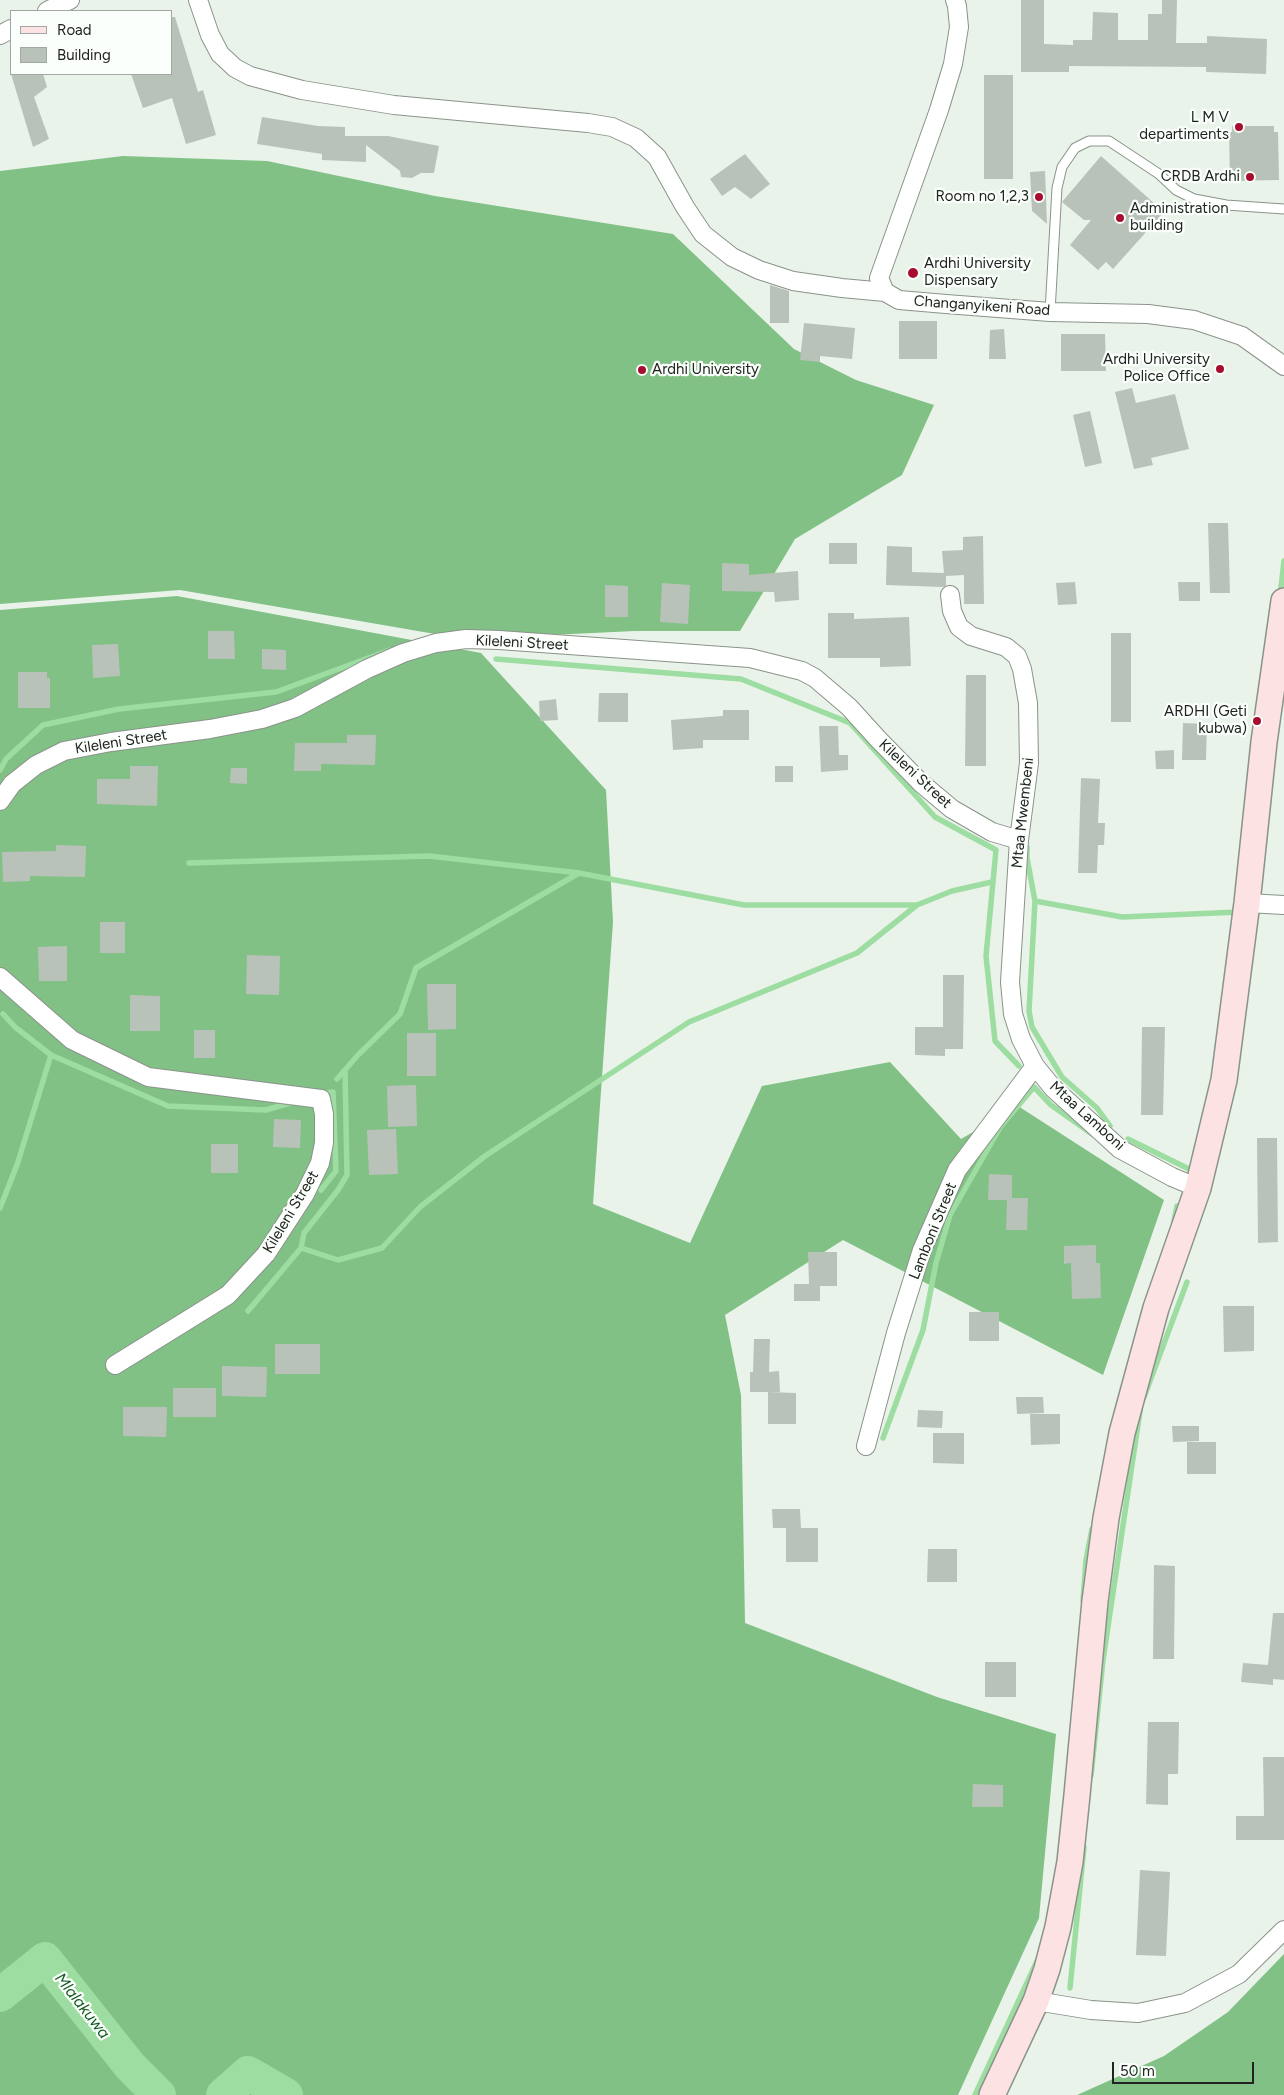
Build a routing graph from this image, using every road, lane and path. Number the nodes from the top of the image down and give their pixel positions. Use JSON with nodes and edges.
{"nodes":[{"id":1,"x":70,"y":0,"type":"edge"},
{"id":2,"x":198,"y":0,"type":"edge"},
{"id":3,"x":955,"y":0,"type":"edge"},
{"id":4,"x":49,"y":10,"type":"edge"},
{"id":5,"x":1284,"y":208,"type":"edge"},
{"id":6,"x":885,"y":292,"type":"junction"},
{"id":7,"x":1050,"y":312,"type":"junction"},
{"id":8,"x":1284,"y":366,"type":"edge"},
{"id":9,"x":950,"y":595,"type":"dead end"},
{"id":10,"x":1284,"y":601,"type":"edge"},
{"id":11,"x":1280,"y":646,"type":"edge"},
{"id":12,"x":0,"y":801,"type":"edge"},
{"id":13,"x":1019,"y":840,"type":"junction"},
{"id":14,"x":1247,"y":903,"type":"junction"},
{"id":15,"x":1284,"y":905,"type":"edge"},
{"id":16,"x":0,"y":977,"type":"edge"},
{"id":17,"x":1035,"y":1066,"type":"junction"},
{"id":18,"x":1198,"y":1188,"type":"junction"},
{"id":19,"x":115,"y":1365,"type":"dead end"},
{"id":20,"x":866,"y":1446,"type":"dead end"},
{"id":21,"x":1284,"y":1930,"type":"edge"},
{"id":22,"x":1036,"y":2001,"type":"junction"},
{"id":23,"x":992,"y":2095,"type":"edge"}],
"edges":[{"from":1,"to":4,"type":"street"},
{"from":2,"to":6,"type":"street","name":"Changanyikeni Road"},
{"from":3,"to":6,"type":"street"},
{"from":5,"to":7,"type":"lane"},
{"from":6,"to":7,"type":"street","name":"Changanyikeni Road"},
{"from":7,"to":8,"type":"street","name":"Changanyikeni Road"},
{"from":9,"to":13,"type":"street","name":"Mtaa Mwembeni"},
{"from":10,"to":11,"type":"street"},
{"from":11,"to":14,"type":"street"},
{"from":12,"to":13,"type":"street","name":"Kileleni Street"},
{"from":13,"to":17,"type":"street","name":"Mtaa Mwembeni"},
{"from":14,"to":15,"type":"street"},
{"from":14,"to":18,"type":"street"},
{"from":16,"to":19,"type":"street","name":"Kileleni Street"},
{"from":17,"to":18,"type":"street","name":"Mtaa Lamboni"},
{"from":17,"to":20,"type":"street","name":"Lamboni Street"},
{"from":18,"to":22,"type":"street"},
{"from":21,"to":22,"type":"street"},
{"from":22,"to":23,"type":"street"}]}
